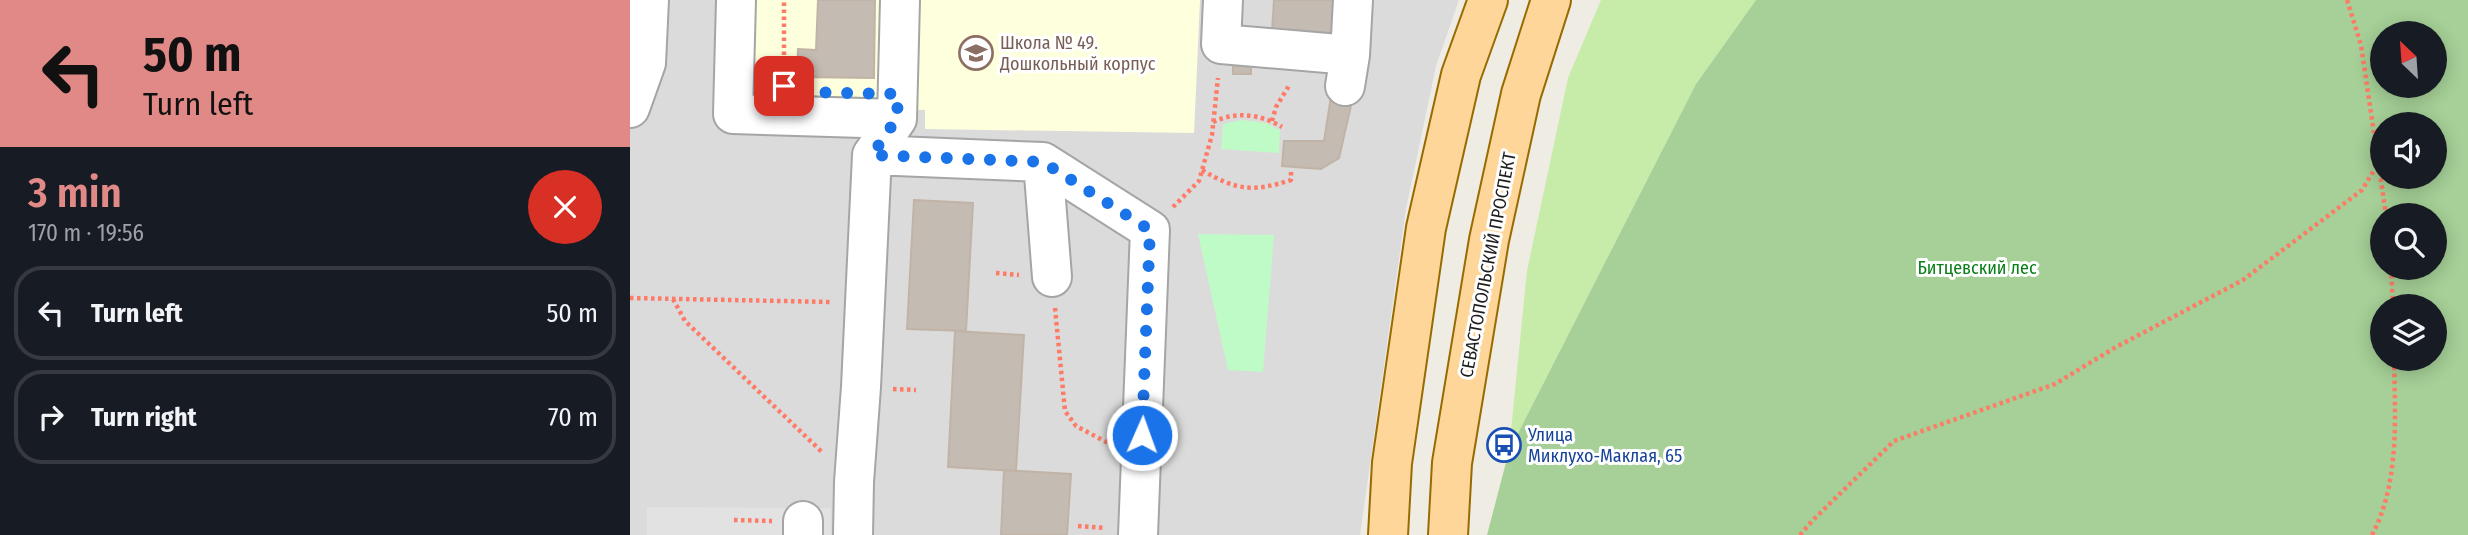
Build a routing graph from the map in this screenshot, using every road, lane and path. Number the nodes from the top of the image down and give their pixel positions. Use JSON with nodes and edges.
{"nodes":[{"id":1,"x":649,"y":0,"type":"edge"},
{"id":2,"x":736,"y":0,"type":"edge"},
{"id":3,"x":785,"y":0,"type":"edge"},
{"id":4,"x":900,"y":0,"type":"edge"},
{"id":5,"x":1223,"y":0,"type":"edge"},
{"id":6,"x":1353,"y":0,"type":"edge"},
{"id":7,"x":1488,"y":0,"type":"edge"},
{"id":8,"x":1551,"y":0,"type":"edge"},
{"id":9,"x":2347,"y":0,"type":"edge"},
{"id":10,"x":1221,"y":44,"type":"junction"},
{"id":11,"x":789,"y":90,"type":"dead end"},
{"id":12,"x":1276,"y":107,"type":"dead end"},
{"id":13,"x":630,"y":108,"type":"edge"},
{"id":14,"x":2371,"y":112,"type":"edge"},
{"id":15,"x":897,"y":118,"type":"junction"},
{"id":16,"x":1213,"y":121,"type":"junction"},
{"id":17,"x":1272,"y":121,"type":"junction"},
{"id":18,"x":1282,"y":127,"type":"dead end"},
{"id":19,"x":872,"y":155,"type":"junction"},
{"id":20,"x":1043,"y":162,"type":"junction"},
{"id":21,"x":1202,"y":170,"type":"junction"},
{"id":22,"x":1291,"y":172,"type":"dead end"},
{"id":23,"x":2370,"y":177,"type":"edge"},
{"id":24,"x":1150,"y":230,"type":"junction"},
{"id":25,"x":1052,"y":277,"type":"joint"},
{"id":26,"x":630,"y":298,"type":"edge"},
{"id":27,"x":673,"y":299,"type":"junction"},
{"id":28,"x":836,"y":302,"type":"dead end"},
{"id":29,"x":2394,"y":371,"type":"edge"},
{"id":30,"x":1141,"y":461,"type":"junction"},
{"id":31,"x":854,"y":482,"type":"junction"},
{"id":32,"x":853,"y":535,"type":"edge"},
{"id":33,"x":1138,"y":535,"type":"edge"},
{"id":34,"x":1388,"y":535,"type":"edge"},
{"id":35,"x":1448,"y":535,"type":"edge"},
{"id":36,"x":1800,"y":535,"type":"edge"},
{"id":37,"x":2372,"y":535,"type":"edge"}],
"edges":[{"from":1,"to":13,"type":"lane"},
{"from":2,"to":15,"type":"lane"},
{"from":3,"to":11,"type":"path"},
{"from":4,"to":15,"type":"lane"},
{"from":5,"to":10,"type":"lane"},
{"from":6,"to":10,"type":"lane"},
{"from":7,"to":34,"type":"main road"},
{"from":8,"to":35,"type":"main road","name":"СЕВАСТОПОЛЬСКИЙ ПРОСПЕКТ"},
{"from":9,"to":14,"type":"path"},
{"from":10,"to":16,"type":"path"},
{"from":12,"to":17,"type":"path"},
{"from":15,"to":19,"type":"lane"},
{"from":16,"to":17,"type":"path"},
{"from":16,"to":21,"type":"path"},
{"from":17,"to":18,"type":"path"},
{"from":19,"to":20,"type":"lane"},
{"from":19,"to":31,"type":"lane"},
{"from":20,"to":24,"type":"lane"},
{"from":20,"to":25,"type":"lane"},
{"from":21,"to":22,"type":"path"},
{"from":21,"to":24,"type":"path"},
{"from":23,"to":36,"type":"path"},
{"from":24,"to":30,"type":"lane"},
{"from":25,"to":30,"type":"path"},
{"from":26,"to":27,"type":"path"},
{"from":27,"to":28,"type":"path"},
{"from":27,"to":31,"type":"path"},
{"from":29,"to":37,"type":"path"},
{"from":30,"to":33,"type":"lane"},
{"from":31,"to":32,"type":"lane"}]}
